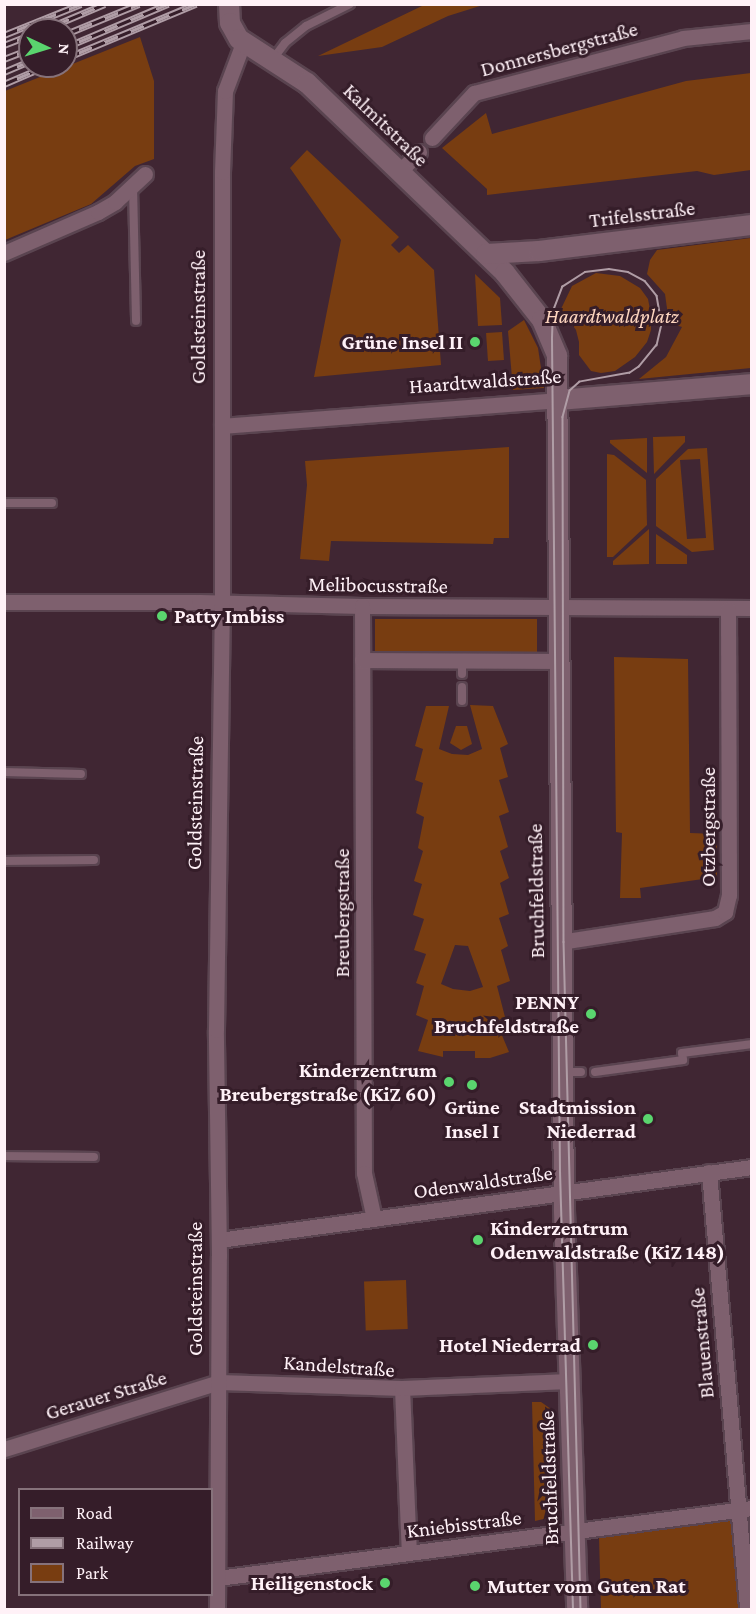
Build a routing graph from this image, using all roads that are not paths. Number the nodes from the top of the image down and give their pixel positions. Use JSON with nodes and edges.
{"nodes":[{"id":1,"x":229,"y":4,"type":"edge"},
{"id":2,"x":351,"y":4,"type":"edge"},
{"id":3,"x":752,"y":31,"type":"edge"},
{"id":4,"x":243,"y":43,"type":"junction"},
{"id":5,"x":272,"y":60,"type":"junction"},
{"id":6,"x":432,"y":138,"type":"dead end"},
{"id":7,"x":419,"y":152,"type":"dead end"},
{"id":8,"x":400,"y":171,"type":"junction"},
{"id":9,"x":145,"y":174,"type":"dead end"},
{"id":10,"x":133,"y":186,"type":"junction"},
{"id":11,"x":752,"y":225,"type":"edge"},
{"id":12,"x":539,"y":251,"type":"junction"},
{"id":13,"x":4,"y":253,"type":"edge"},
{"id":14,"x":486,"y":254,"type":"junction"},
{"id":15,"x":519,"y":289,"type":"junction"},
{"id":16,"x":136,"y":321,"type":"dead end"},
{"id":17,"x":752,"y":384,"type":"edge"},
{"id":18,"x":559,"y":400,"type":"junction"},
{"id":19,"x":222,"y":426,"type":"junction"},
{"id":20,"x":52,"y":502,"type":"dead end"},
{"id":21,"x":4,"y":503,"type":"edge"},
{"id":22,"x":4,"y":602,"type":"edge"},
{"id":23,"x":222,"y":603,"type":"junction"},
{"id":24,"x":362,"y":606,"type":"junction"},
{"id":25,"x":558,"y":607,"type":"junction"},
{"id":26,"x":752,"y":608,"type":"edge"},
{"id":27,"x":728,"y":609,"type":"junction"},
{"id":28,"x":362,"y":660,"type":"junction"},
{"id":29,"x":558,"y":661,"type":"junction"},
{"id":30,"x":462,"y":687,"type":"dead end"},
{"id":31,"x":462,"y":701,"type":"dead end"},
{"id":32,"x":4,"y":772,"type":"edge"},
{"id":33,"x":81,"y":774,"type":"dead end"},
{"id":34,"x":94,"y":860,"type":"dead end"},
{"id":35,"x":4,"y":861,"type":"edge"},
{"id":36,"x":560,"y":942,"type":"junction"},
{"id":37,"x":752,"y":1044,"type":"edge"},
{"id":38,"x":595,"y":1072,"type":"dead end"},
{"id":39,"x":4,"y":1156,"type":"edge"},
{"id":40,"x":94,"y":1157,"type":"dead end"},
{"id":41,"x":752,"y":1167,"type":"edge"},
{"id":42,"x":709,"y":1172,"type":"junction"},
{"id":43,"x":564,"y":1193,"type":"junction"},
{"id":44,"x":374,"y":1219,"type":"junction"},
{"id":45,"x":219,"y":1240,"type":"junction"},
{"id":46,"x":569,"y":1381,"type":"junction"},
{"id":47,"x":219,"y":1382,"type":"junction"},
{"id":48,"x":402,"y":1388,"type":"junction"},
{"id":49,"x":4,"y":1449,"type":"edge"},
{"id":50,"x":744,"y":1509,"type":"edge"},
{"id":51,"x":574,"y":1532,"type":"junction"},
{"id":52,"x":409,"y":1553,"type":"junction"},
{"id":53,"x":218,"y":1578,"type":"junction"},
{"id":54,"x":217,"y":1610,"type":"edge"},
{"id":55,"x":578,"y":1610,"type":"edge"},
{"id":56,"x":747,"y":1610,"type":"edge"}],
"edges":[{"from":1,"to":4,"type":"street"},
{"from":2,"to":5,"type":"lane"},
{"from":3,"to":6,"type":"street","name":"Donnersbergstraße"},
{"from":4,"to":5,"type":"street","name":"Kalmitstraße"},
{"from":4,"to":19,"type":"street","name":"Goldsteinstraße"},
{"from":5,"to":8,"type":"street","name":"Kalmitstraße"},
{"from":7,"to":8,"type":"street"},
{"from":8,"to":14,"type":"street","name":"Kalmitstraße"},
{"from":9,"to":10,"type":"street"},
{"from":10,"to":13,"type":"street"},
{"from":10,"to":16,"type":"lane"},
{"from":11,"to":12,"type":"street","name":"Trifelsstraße"},
{"from":12,"to":14,"type":"street","name":"Trifelsstraße"},
{"from":12,"to":15,"type":"street"},
{"from":14,"to":15,"type":"street"},
{"from":15,"to":18,"type":"street"},
{"from":17,"to":18,"type":"street","name":"Haardtwaldstraße"},
{"from":18,"to":19,"type":"street","name":"Haardtwaldstraße"},
{"from":18,"to":25,"type":"street","name":"Bruchfeldstraße"},
{"from":19,"to":23,"type":"street","name":"Goldsteinstraße"},
{"from":20,"to":21,"type":"lane"},
{"from":22,"to":23,"type":"street","name":"Melibocusstraße"},
{"from":23,"to":24,"type":"street","name":"Melibocusstraße"},
{"from":23,"to":45,"type":"street","name":"Goldsteinstraße"},
{"from":24,"to":25,"type":"street","name":"Melibocusstraße"},
{"from":24,"to":28,"type":"street","name":"Breubergstraße"},
{"from":25,"to":27,"type":"street","name":"Melibocusstraße"},
{"from":25,"to":29,"type":"street","name":"Bruchfeldstraße"},
{"from":26,"to":27,"type":"street","name":"Melibocusstraße"},
{"from":27,"to":36,"type":"street","name":"Otzbergstraße"},
{"from":28,"to":29,"type":"street"},
{"from":28,"to":44,"type":"street","name":"Breubergstraße"},
{"from":29,"to":36,"type":"street","name":"Bruchfeldstraße"},
{"from":30,"to":31,"type":"lane"},
{"from":32,"to":33,"type":"lane"},
{"from":34,"to":35,"type":"lane"},
{"from":36,"to":43,"type":"street","name":"Bruchfeldstraße"},
{"from":37,"to":38,"type":"lane"},
{"from":39,"to":40,"type":"lane"},
{"from":41,"to":42,"type":"street","name":"Odenwaldstraße"},
{"from":42,"to":43,"type":"street","name":"Odenwaldstraße"},
{"from":42,"to":50,"type":"street","name":"Blauenstraße"},
{"from":43,"to":44,"type":"street","name":"Odenwaldstraße"},
{"from":43,"to":46,"type":"street","name":"Bruchfeldstraße"},
{"from":44,"to":45,"type":"street","name":"Odenwaldstraße"},
{"from":45,"to":47,"type":"street","name":"Goldsteinstraße"},
{"from":46,"to":48,"type":"street","name":"Bruchfeldstraße"},
{"from":46,"to":51,"type":"street","name":"Bruchfeldstraße"},
{"from":47,"to":48,"type":"street","name":"Kandelstraße"},
{"from":47,"to":49,"type":"street","name":"Gerauer Straße"},
{"from":47,"to":53,"type":"street","name":"Goldsteinstraße"},
{"from":48,"to":52,"type":"street","name":"Kandelstraße"},
{"from":50,"to":51,"type":"street","name":"Kniebisstraße"},
{"from":50,"to":56,"type":"street","name":"Blauenstraße"},
{"from":51,"to":52,"type":"street","name":"Kniebisstraße"},
{"from":51,"to":55,"type":"street","name":"Bruchfeldstraße"},
{"from":52,"to":53,"type":"street","name":"Kniebisstraße"},
{"from":53,"to":54,"type":"street","name":"Goldsteinstraße"}]}
